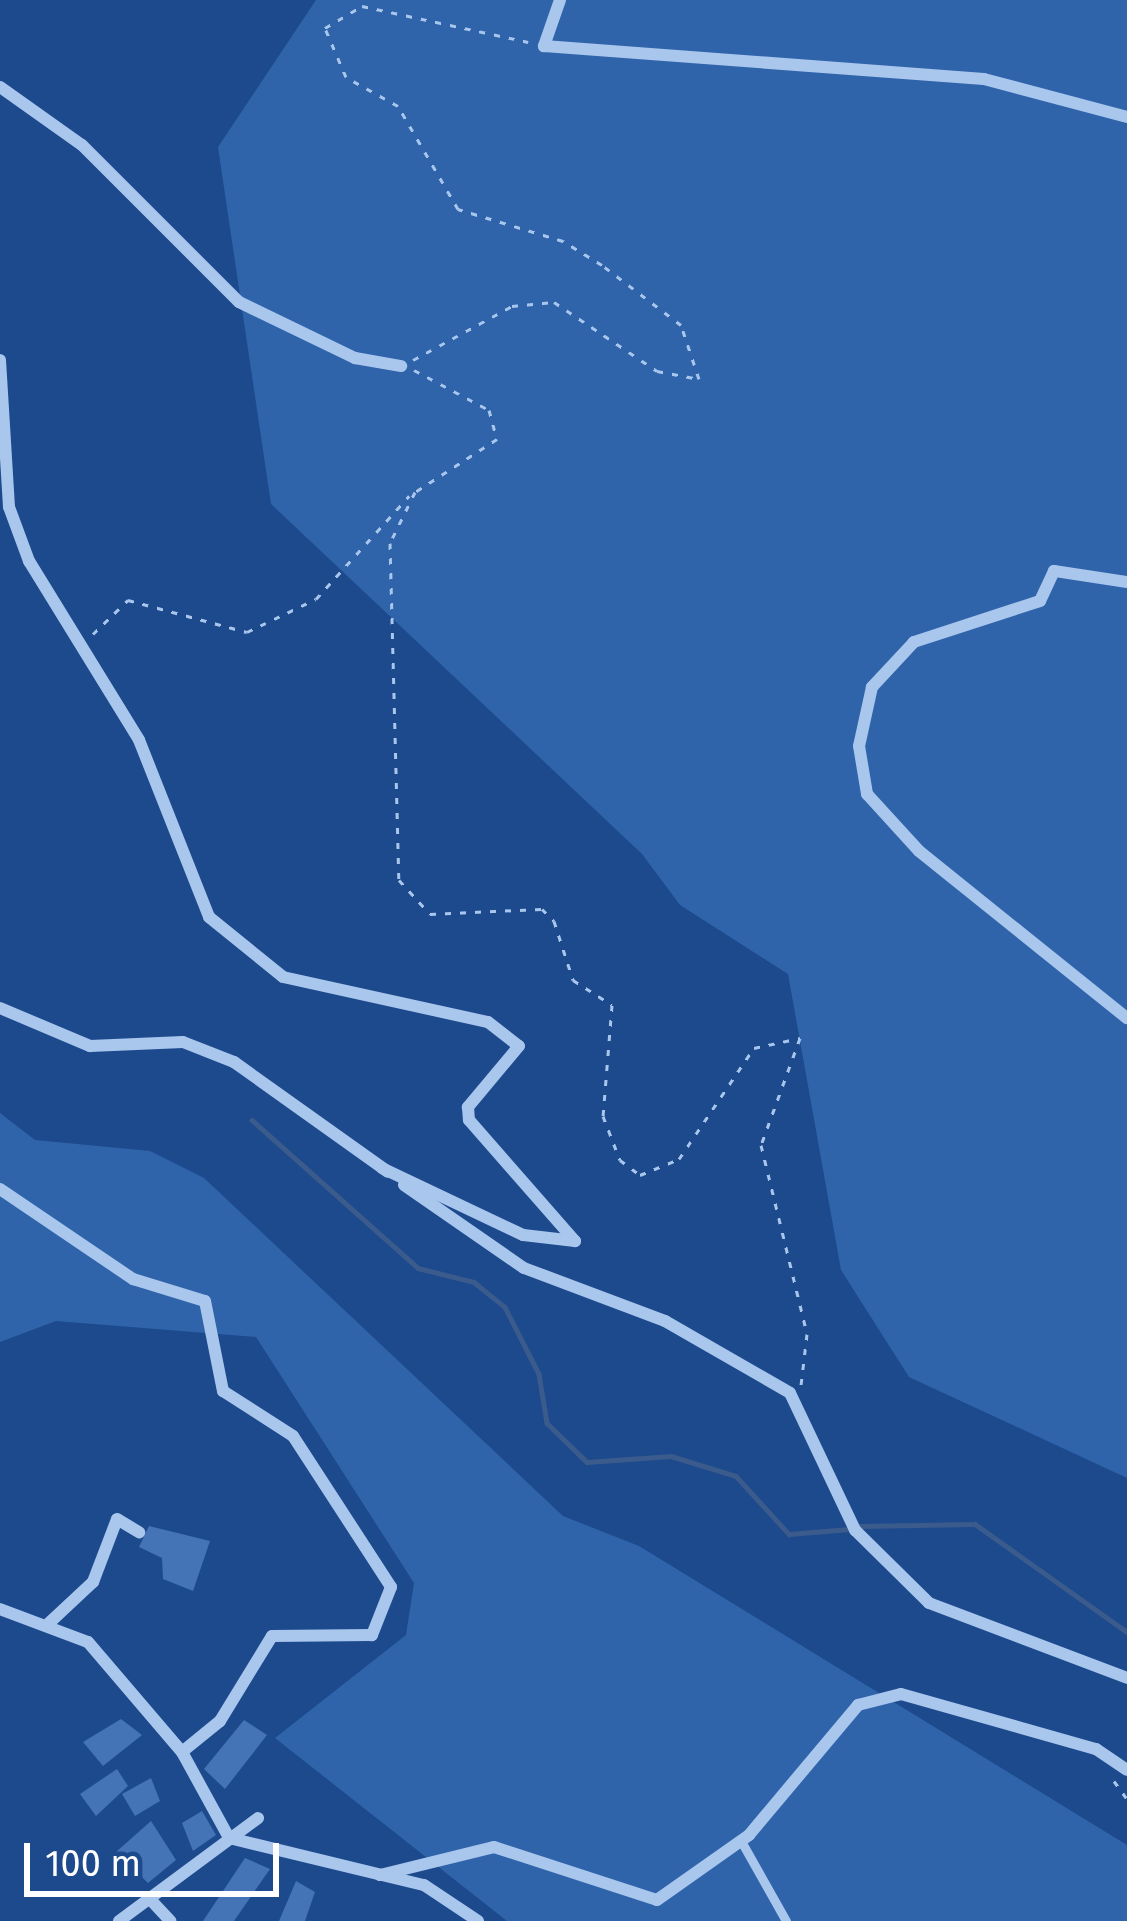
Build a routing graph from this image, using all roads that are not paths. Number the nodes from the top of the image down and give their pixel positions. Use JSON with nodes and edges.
{"nodes":[{"id":1,"x":560,"y":0,"type":"edge"},
{"id":2,"x":0,"y":87,"type":"edge"},
{"id":3,"x":1127,"y":117,"type":"edge"},
{"id":4,"x":0,"y":360,"type":"edge"},
{"id":5,"x":401,"y":366,"type":"road end"},
{"id":6,"x":1127,"y":582,"type":"edge"},
{"id":7,"x":2,"y":1012,"type":"edge"},
{"id":8,"x":1127,"y":1018,"type":"edge"},
{"id":9,"x":382,"y":1168,"type":"junction"},
{"id":10,"x":0,"y":1189,"type":"edge"},
{"id":11,"x":139,"y":1532,"type":"dead end"},
{"id":12,"x":0,"y":1609,"type":"edge"},
{"id":13,"x":48,"y":1624,"type":"junction"},
{"id":14,"x":1126,"y":1677,"type":"edge"},
{"id":15,"x":182,"y":1751,"type":"junction"},
{"id":16,"x":1127,"y":1770,"type":"edge"},
{"id":17,"x":258,"y":1818,"type":"dead end"},
{"id":18,"x":229,"y":1838,"type":"junction"},
{"id":19,"x":741,"y":1841,"type":"junction"},
{"id":20,"x":380,"y":1874,"type":"junction"},
{"id":21,"x":148,"y":1897,"type":"junction"},
{"id":22,"x":119,"y":1921,"type":"edge"},
{"id":23,"x":170,"y":1921,"type":"edge"},
{"id":24,"x":478,"y":1921,"type":"edge"},
{"id":25,"x":786,"y":1921,"type":"edge"}],
"edges":[{"from":1,"to":3,"type":"street"},
{"from":2,"to":5,"type":"street"},
{"from":4,"to":9,"type":"street"},
{"from":6,"to":8,"type":"street"},
{"from":7,"to":9,"type":"street"},
{"from":9,"to":14,"type":"street"},
{"from":10,"to":15,"type":"street"},
{"from":11,"to":13,"type":"street"},
{"from":12,"to":13,"type":"street"},
{"from":13,"to":15,"type":"street"},
{"from":15,"to":18,"type":"street"},
{"from":16,"to":19,"type":"street"},
{"from":17,"to":18,"type":"street"},
{"from":18,"to":20,"type":"street"},
{"from":18,"to":21,"type":"street"},
{"from":19,"to":20,"type":"street"},
{"from":19,"to":25,"type":"lane"},
{"from":20,"to":24,"type":"street"},
{"from":21,"to":22,"type":"street"},
{"from":21,"to":23,"type":"street"}]}
